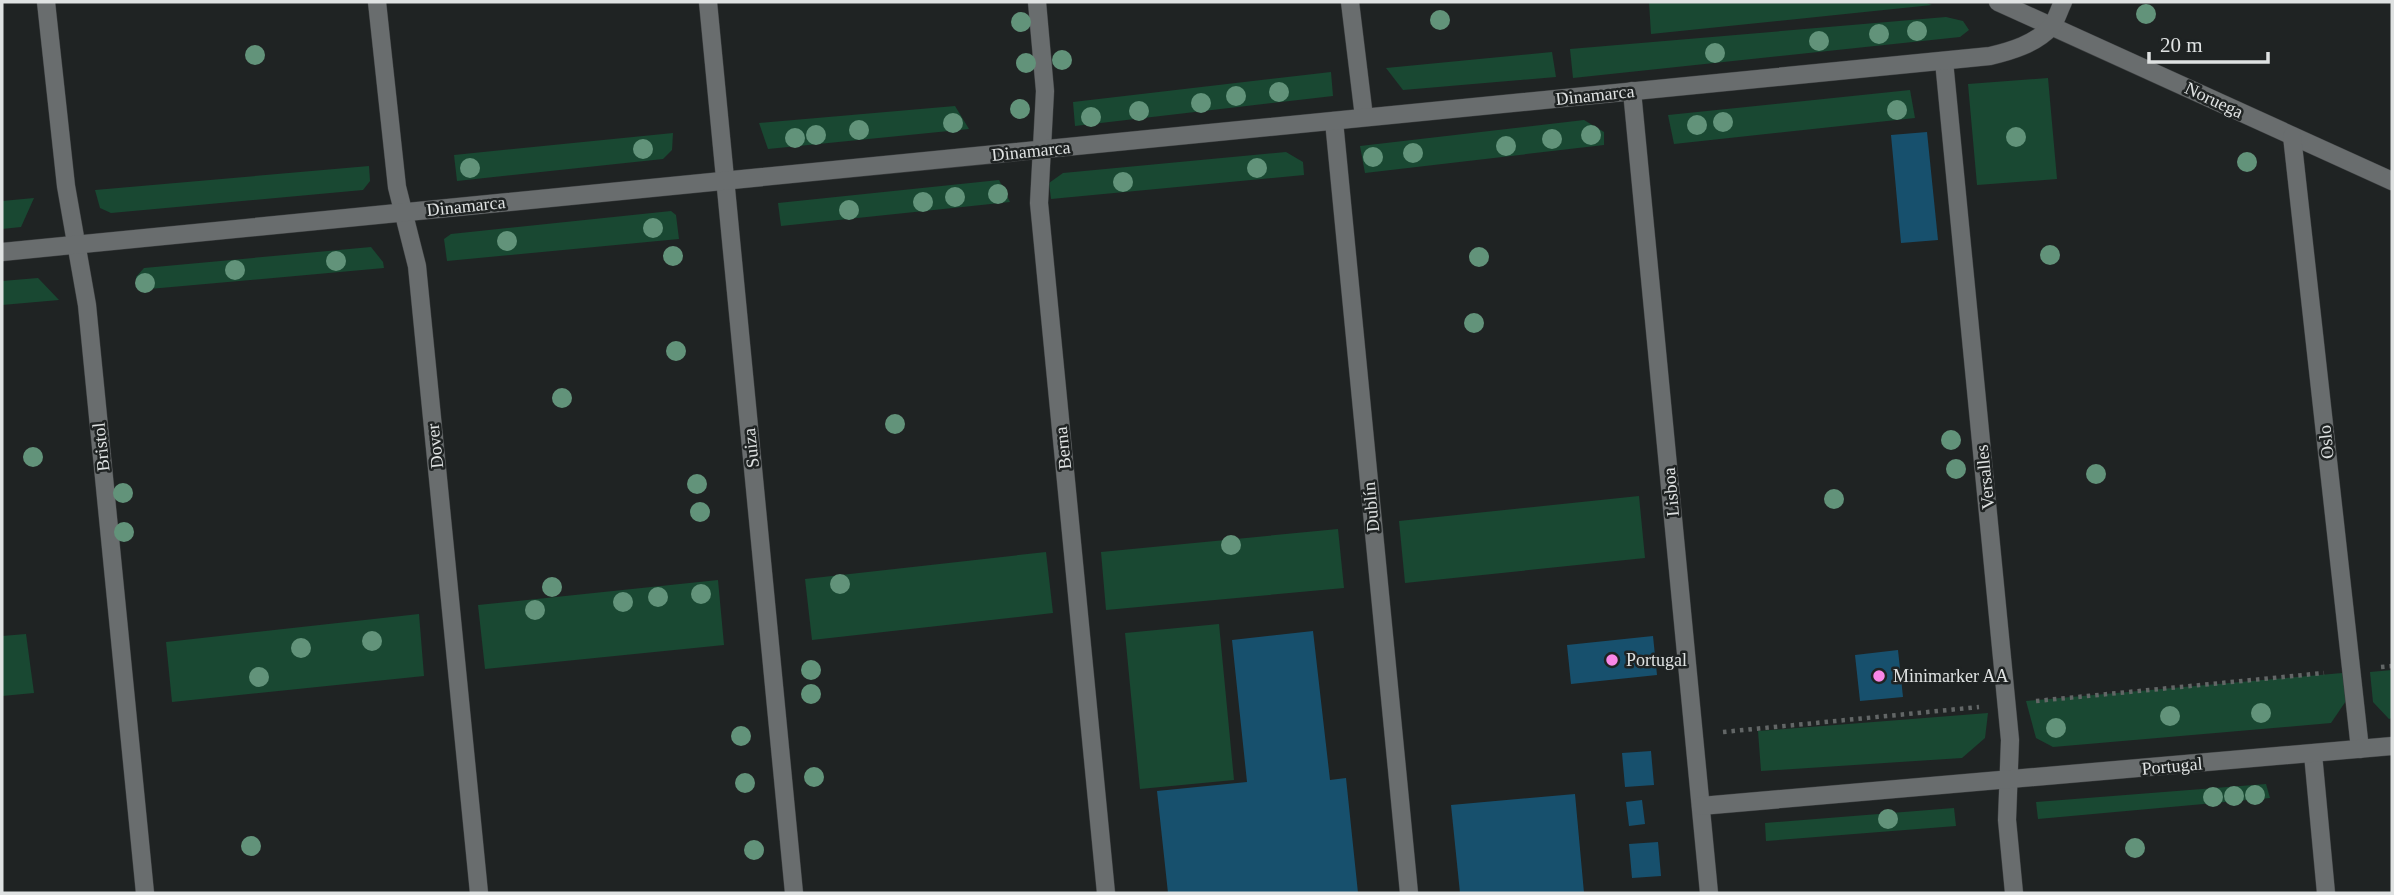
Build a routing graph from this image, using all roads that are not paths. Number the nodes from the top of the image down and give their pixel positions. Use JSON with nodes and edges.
{"nodes":[{"id":1,"x":46,"y":2,"type":"edge"},
{"id":2,"x":377,"y":2,"type":"edge"},
{"id":3,"x":708,"y":2,"type":"edge"},
{"id":4,"x":1037,"y":2,"type":"edge"},
{"id":5,"x":1350,"y":2,"type":"edge"},
{"id":6,"x":1998,"y":2,"type":"edge"},
{"id":7,"x":2063,"y":2,"type":"edge"},
{"id":8,"x":2052,"y":26,"type":"junction"},
{"id":9,"x":1944,"y":61,"type":"junction"},
{"id":10,"x":1632,"y":91,"type":"junction"},
{"id":11,"x":1364,"y":117,"type":"junction"},
{"id":12,"x":1334,"y":121,"type":"junction"},
{"id":13,"x":2292,"y":136,"type":"junction"},
{"id":14,"x":1042,"y":149,"type":"junction"},
{"id":15,"x":725,"y":181,"type":"junction"},
{"id":16,"x":2392,"y":181,"type":"edge"},
{"id":17,"x":403,"y":213,"type":"junction"},
{"id":18,"x":76,"y":245,"type":"junction"},
{"id":19,"x":2,"y":252,"type":"edge"},
{"id":20,"x":2392,"y":746,"type":"edge"},
{"id":21,"x":2360,"y":749,"type":"junction"},
{"id":22,"x":2313,"y":754,"type":"junction"},
{"id":23,"x":2009,"y":779,"type":"junction"},
{"id":24,"x":1701,"y":806,"type":"junction"},
{"id":25,"x":145,"y":893,"type":"edge"},
{"id":26,"x":479,"y":893,"type":"edge"},
{"id":27,"x":794,"y":893,"type":"edge"},
{"id":28,"x":1106,"y":893,"type":"edge"},
{"id":29,"x":1409,"y":893,"type":"edge"},
{"id":30,"x":1709,"y":893,"type":"edge"},
{"id":31,"x":2014,"y":893,"type":"edge"},
{"id":32,"x":2326,"y":893,"type":"edge"}],
"edges":[{"from":1,"to":18,"type":"street","name":"Bristol"},
{"from":2,"to":17,"type":"street","name":"Dover"},
{"from":3,"to":15,"type":"street","name":"Suiza"},
{"from":4,"to":14,"type":"street","name":"Berna"},
{"from":5,"to":11,"type":"street"},
{"from":6,"to":8,"type":"street","name":"Noruega"},
{"from":7,"to":8,"type":"street"},
{"from":8,"to":9,"type":"street","name":"Dinamarca"},
{"from":8,"to":13,"type":"street","name":"Noruega"},
{"from":9,"to":10,"type":"street","name":"Dinamarca"},
{"from":9,"to":23,"type":"street","name":"Versalles"},
{"from":10,"to":11,"type":"street","name":"Dinamarca"},
{"from":10,"to":24,"type":"street","name":"Lisboa"},
{"from":11,"to":12,"type":"street","name":"Dinamarca"},
{"from":12,"to":14,"type":"street","name":"Dinamarca"},
{"from":12,"to":29,"type":"street","name":"Dublín"},
{"from":13,"to":16,"type":"street","name":"Noruega"},
{"from":13,"to":21,"type":"street","name":"Oslo"},
{"from":14,"to":15,"type":"street","name":"Dinamarca"},
{"from":14,"to":28,"type":"street","name":"Berna"},
{"from":15,"to":17,"type":"street","name":"Dinamarca"},
{"from":15,"to":27,"type":"street","name":"Suiza"},
{"from":17,"to":18,"type":"street","name":"Dinamarca"},
{"from":17,"to":26,"type":"street","name":"Dover"},
{"from":18,"to":19,"type":"street","name":"Dinamarca"},
{"from":18,"to":25,"type":"street","name":"Bristol"},
{"from":20,"to":21,"type":"street","name":"Portugal"},
{"from":21,"to":22,"type":"street","name":"Portugal"},
{"from":22,"to":23,"type":"street","name":"Portugal"},
{"from":22,"to":32,"type":"street"},
{"from":23,"to":24,"type":"street","name":"Portugal"},
{"from":23,"to":31,"type":"street","name":"Versalles"},
{"from":24,"to":30,"type":"street","name":"Lisboa"}]}
